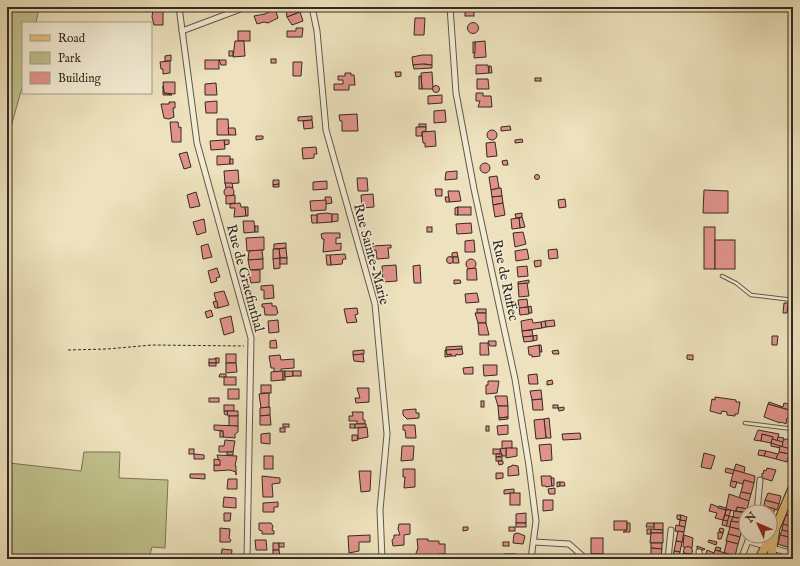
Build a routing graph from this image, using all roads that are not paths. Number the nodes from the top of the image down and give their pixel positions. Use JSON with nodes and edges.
{"nodes":[{"id":1,"x":179,"y":7,"type":"edge"},
{"id":2,"x":246,"y":7,"type":"edge"},
{"id":3,"x":312,"y":7,"type":"edge"},
{"id":4,"x":450,"y":7,"type":"edge"},
{"id":5,"x":182,"y":30,"type":"junction"},
{"id":6,"x":722,"y":276,"type":"dead end"},
{"id":7,"x":793,"y":300,"type":"edge"},
{"id":8,"x":745,"y":422,"type":"dead end"},
{"id":9,"x":793,"y":429,"type":"edge"},
{"id":10,"x":760,"y":480,"type":"dead end"},
{"id":11,"x":793,"y":487,"type":"edge"},
{"id":12,"x":758,"y":504,"type":"edge"},
{"id":13,"x":671,"y":530,"type":"dead end"},
{"id":14,"x":534,"y":542,"type":"junction"},
{"id":15,"x":747,"y":544,"type":"edge"},
{"id":16,"x":764,"y":544,"type":"edge"},
{"id":17,"x":769,"y":546,"type":"junction"},
{"id":18,"x":699,"y":552,"type":"dead end"},
{"id":19,"x":793,"y":554,"type":"edge"},
{"id":20,"x":247,"y":559,"type":"edge"},
{"id":21,"x":382,"y":559,"type":"edge"},
{"id":22,"x":530,"y":559,"type":"edge"},
{"id":23,"x":586,"y":559,"type":"edge"},
{"id":24,"x":668,"y":559,"type":"edge"},
{"id":25,"x":700,"y":559,"type":"edge"},
{"id":26,"x":741,"y":559,"type":"edge"},
{"id":27,"x":759,"y":559,"type":"edge"},
{"id":28,"x":771,"y":559,"type":"edge"}],
"edges":[{"from":1,"to":5,"type":"street","name":"Rue de Graefinthal"},
{"from":2,"to":5,"type":"street"},
{"from":3,"to":21,"type":"street","name":"Rue Sainte-Marie"},
{"from":4,"to":14,"type":"street","name":"Rue de Ruffec"},
{"from":5,"to":20,"type":"street","name":"Rue de Graefinthal"},
{"from":6,"to":7,"type":"lane"},
{"from":8,"to":9,"type":"lane"},
{"from":10,"to":12,"type":"street"},
{"from":11,"to":17,"type":"main road"},
{"from":13,"to":24,"type":"street"},
{"from":14,"to":22,"type":"street","name":"Rue de Ruffec"},
{"from":14,"to":23,"type":"street"},
{"from":15,"to":26,"type":"street"},
{"from":16,"to":17,"type":"street"},
{"from":17,"to":19,"type":"street"},
{"from":17,"to":27,"type":"main road"},
{"from":17,"to":28,"type":"main road"},
{"from":18,"to":25,"type":"street"}]}
